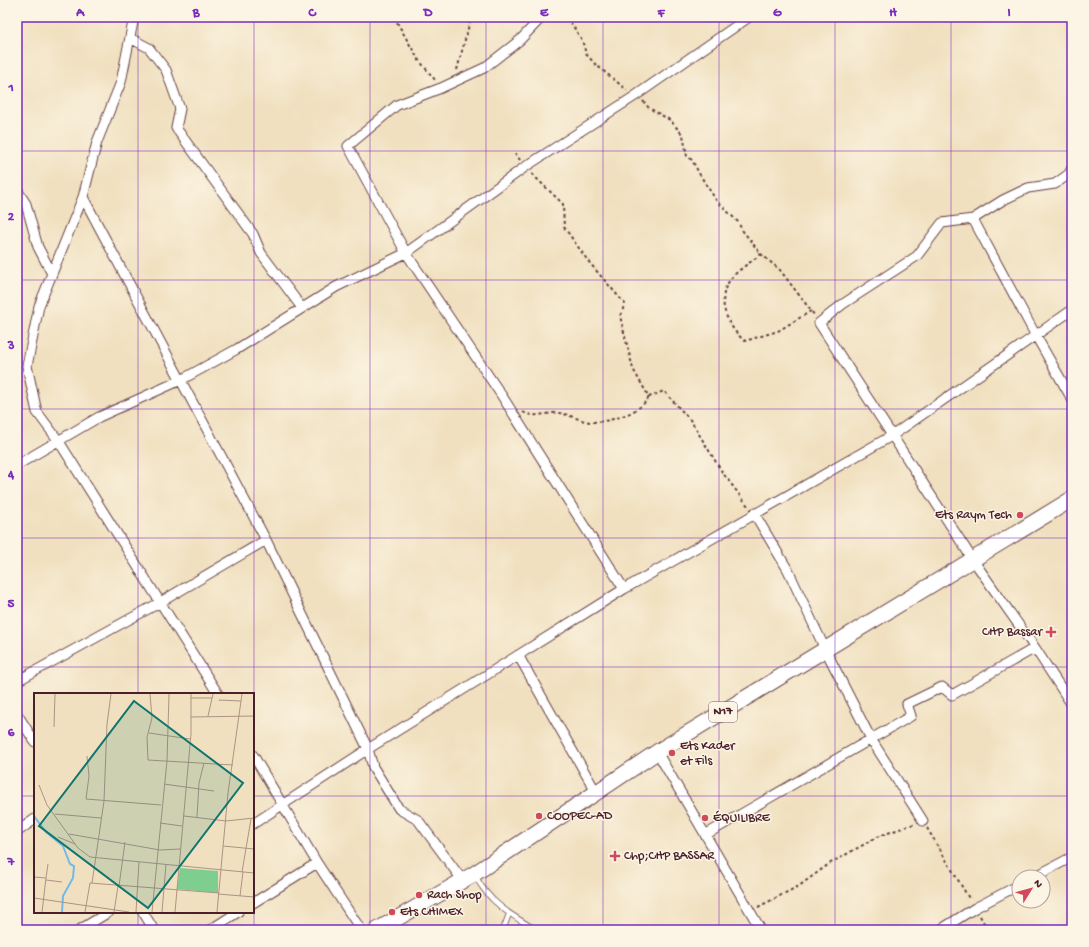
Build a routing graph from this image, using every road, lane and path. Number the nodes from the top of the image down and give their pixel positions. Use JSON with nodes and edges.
{"nodes":[{"id":1,"x":134,"y":17,"type":"edge"},
{"id":2,"x":394,"y":17,"type":"edge"},
{"id":3,"x":472,"y":17,"type":"edge"},
{"id":4,"x":542,"y":17,"type":"edge"},
{"id":5,"x":567,"y":17,"type":"edge"},
{"id":6,"x":749,"y":17,"type":"edge"},
{"id":7,"x":130,"y":38,"type":"junction"},
{"id":8,"x":453,"y":83,"type":"junction"},
{"id":9,"x":441,"y":88,"type":"junction"},
{"id":10,"x":635,"y":96,"type":"junction"},
{"id":11,"x":515,"y":153,"type":"dead end"},
{"id":12,"x":525,"y":167,"type":"junction"},
{"id":13,"x":1072,"y":168,"type":"edge"},
{"id":14,"x":17,"y":186,"type":"edge"},
{"id":15,"x":83,"y":197,"type":"junction"},
{"id":16,"x":973,"y":219,"type":"junction"},
{"id":17,"x":406,"y":253,"type":"junction"},
{"id":18,"x":761,"y":254,"type":"junction"},
{"id":19,"x":52,"y":274,"type":"junction"},
{"id":20,"x":302,"y":308,"type":"junction"},
{"id":21,"x":1072,"y":310,"type":"edge"},
{"id":22,"x":811,"y":311,"type":"junction"},
{"id":23,"x":820,"y":323,"type":"junction"},
{"id":24,"x":1036,"y":336,"type":"junction"},
{"id":25,"x":181,"y":380,"type":"junction"},
{"id":26,"x":649,"y":397,"type":"junction"},
{"id":27,"x":1072,"y":399,"type":"edge"},
{"id":28,"x":520,"y":410,"type":"dead end"},
{"id":29,"x":893,"y":435,"type":"junction"},
{"id":30,"x":58,"y":440,"type":"junction"},
{"id":31,"x":17,"y":465,"type":"edge"},
{"id":32,"x":1072,"y":499,"type":"edge"},
{"id":33,"x":754,"y":513,"type":"junction"},
{"id":34,"x":266,"y":540,"type":"junction"},
{"id":35,"x":973,"y":560,"type":"junction"},
{"id":36,"x":624,"y":589,"type":"junction"},
{"id":37,"x":159,"y":603,"type":"junction"},
{"id":38,"x":1035,"y":648,"type":"junction"},
{"id":39,"x":825,"y":649,"type":"junction"},
{"id":40,"x":518,"y":656,"type":"junction"},
{"id":41,"x":17,"y":681,"type":"edge"},
{"id":42,"x":217,"y":693,"type":"edge"},
{"id":43,"x":1072,"y":705,"type":"edge"},
{"id":44,"x":17,"y":714,"type":"edge"},
{"id":45,"x":871,"y":739,"type":"junction"},
{"id":46,"x":34,"y":740,"type":"edge"},
{"id":47,"x":368,"y":749,"type":"junction"},
{"id":48,"x":657,"y":752,"type":"junction"},
{"id":49,"x":254,"y":757,"type":"edge"},
{"id":50,"x":596,"y":792,"type":"junction"},
{"id":51,"x":282,"y":805,"type":"junction"},
{"id":52,"x":34,"y":820,"type":"edge"},
{"id":53,"x":923,"y":821,"type":"junction"},
{"id":54,"x":254,"y":823,"type":"edge"},
{"id":55,"x":17,"y":832,"type":"edge"},
{"id":56,"x":705,"y":835,"type":"junction"},
{"id":57,"x":1072,"y":857,"type":"edge"},
{"id":58,"x":317,"y":863,"type":"junction"},
{"id":59,"x":1049,"y":869,"type":"edge"},
{"id":60,"x":468,"y":877,"type":"junction"},
{"id":61,"x":1011,"y":889,"type":"edge"},
{"id":62,"x":254,"y":902,"type":"edge"},
{"id":63,"x":975,"y":908,"type":"junction"},
{"id":64,"x":750,"y":911,"type":"junction"},
{"id":65,"x":107,"y":913,"type":"edge"},
{"id":66,"x":144,"y":913,"type":"edge"},
{"id":67,"x":236,"y":913,"type":"edge"},
{"id":68,"x":509,"y":914,"type":"junction"},
{"id":69,"x":79,"y":930,"type":"edge"},
{"id":70,"x":154,"y":930,"type":"edge"},
{"id":71,"x":210,"y":930,"type":"edge"},
{"id":72,"x":361,"y":930,"type":"edge"},
{"id":73,"x":377,"y":930,"type":"edge"},
{"id":74,"x":503,"y":930,"type":"edge"},
{"id":75,"x":537,"y":930,"type":"edge"},
{"id":76,"x":761,"y":930,"type":"edge"},
{"id":77,"x":940,"y":930,"type":"edge"},
{"id":78,"x":988,"y":930,"type":"edge"}],
"edges":[{"from":1,"to":7,"type":"street"},
{"from":2,"to":9,"type":"path"},
{"from":3,"to":8,"type":"path"},
{"from":4,"to":8,"type":"street"},
{"from":5,"to":10,"type":"path"},
{"from":6,"to":10,"type":"street"},
{"from":7,"to":15,"type":"street"},
{"from":7,"to":20,"type":"street"},
{"from":8,"to":9,"type":"street"},
{"from":9,"to":17,"type":"street"},
{"from":10,"to":12,"type":"street"},
{"from":10,"to":18,"type":"path"},
{"from":11,"to":12,"type":"path"},
{"from":12,"to":17,"type":"street"},
{"from":12,"to":26,"type":"path"},
{"from":13,"to":16,"type":"street"},
{"from":14,"to":19,"type":"street"},
{"from":15,"to":19,"type":"street"},
{"from":15,"to":25,"type":"street"},
{"from":16,"to":23,"type":"street"},
{"from":16,"to":24,"type":"street"},
{"from":17,"to":20,"type":"street"},
{"from":17,"to":36,"type":"street"},
{"from":18,"to":22,"type":"path"},
{"from":18,"to":22,"type":"path"},
{"from":19,"to":30,"type":"street"},
{"from":20,"to":25,"type":"street"},
{"from":21,"to":24,"type":"street"},
{"from":22,"to":23,"type":"path"},
{"from":23,"to":29,"type":"street"},
{"from":24,"to":27,"type":"street"},
{"from":24,"to":29,"type":"street"},
{"from":25,"to":30,"type":"street"},
{"from":25,"to":34,"type":"street"},
{"from":26,"to":28,"type":"path"},
{"from":26,"to":33,"type":"path"},
{"from":29,"to":33,"type":"street"},
{"from":29,"to":35,"type":"street"},
{"from":30,"to":31,"type":"street"},
{"from":30,"to":37,"type":"street"},
{"from":32,"to":35,"type":"main road","number":"N17"},
{"from":33,"to":36,"type":"street"},
{"from":33,"to":39,"type":"street"},
{"from":34,"to":37,"type":"street"},
{"from":34,"to":47,"type":"street"},
{"from":35,"to":38,"type":"street"},
{"from":35,"to":39,"type":"main road","number":"N17"},
{"from":36,"to":40,"type":"street"},
{"from":37,"to":41,"type":"street"},
{"from":37,"to":42,"type":"street"},
{"from":38,"to":43,"type":"street"},
{"from":38,"to":45,"type":"street"},
{"from":39,"to":45,"type":"street"},
{"from":39,"to":48,"type":"main road","number":"N17"},
{"from":40,"to":47,"type":"street"},
{"from":40,"to":50,"type":"street"},
{"from":44,"to":46,"type":"street"},
{"from":45,"to":53,"type":"street"},
{"from":45,"to":56,"type":"street"},
{"from":47,"to":51,"type":"street"},
{"from":47,"to":60,"type":"street"},
{"from":48,"to":50,"type":"main road","number":"N17"},
{"from":48,"to":56,"type":"street"},
{"from":49,"to":51,"type":"street"},
{"from":50,"to":60,"type":"main road","number":"N17"},
{"from":51,"to":54,"type":"street"},
{"from":51,"to":58,"type":"street"},
{"from":52,"to":55,"type":"street"},
{"from":53,"to":63,"type":"path"},
{"from":53,"to":64,"type":"path"},
{"from":56,"to":64,"type":"street"},
{"from":57,"to":59,"type":"street"},
{"from":58,"to":62,"type":"street"},
{"from":58,"to":72,"type":"street"},
{"from":60,"to":68,"type":"lane"},
{"from":60,"to":73,"type":"main road","number":"N17"},
{"from":61,"to":63,"type":"street"},
{"from":63,"to":77,"type":"street"},
{"from":63,"to":78,"type":"path"},
{"from":64,"to":76,"type":"street"},
{"from":65,"to":69,"type":"street"},
{"from":66,"to":70,"type":"street"},
{"from":67,"to":71,"type":"street"},
{"from":68,"to":74,"type":"lane"},
{"from":68,"to":75,"type":"lane"}]}
